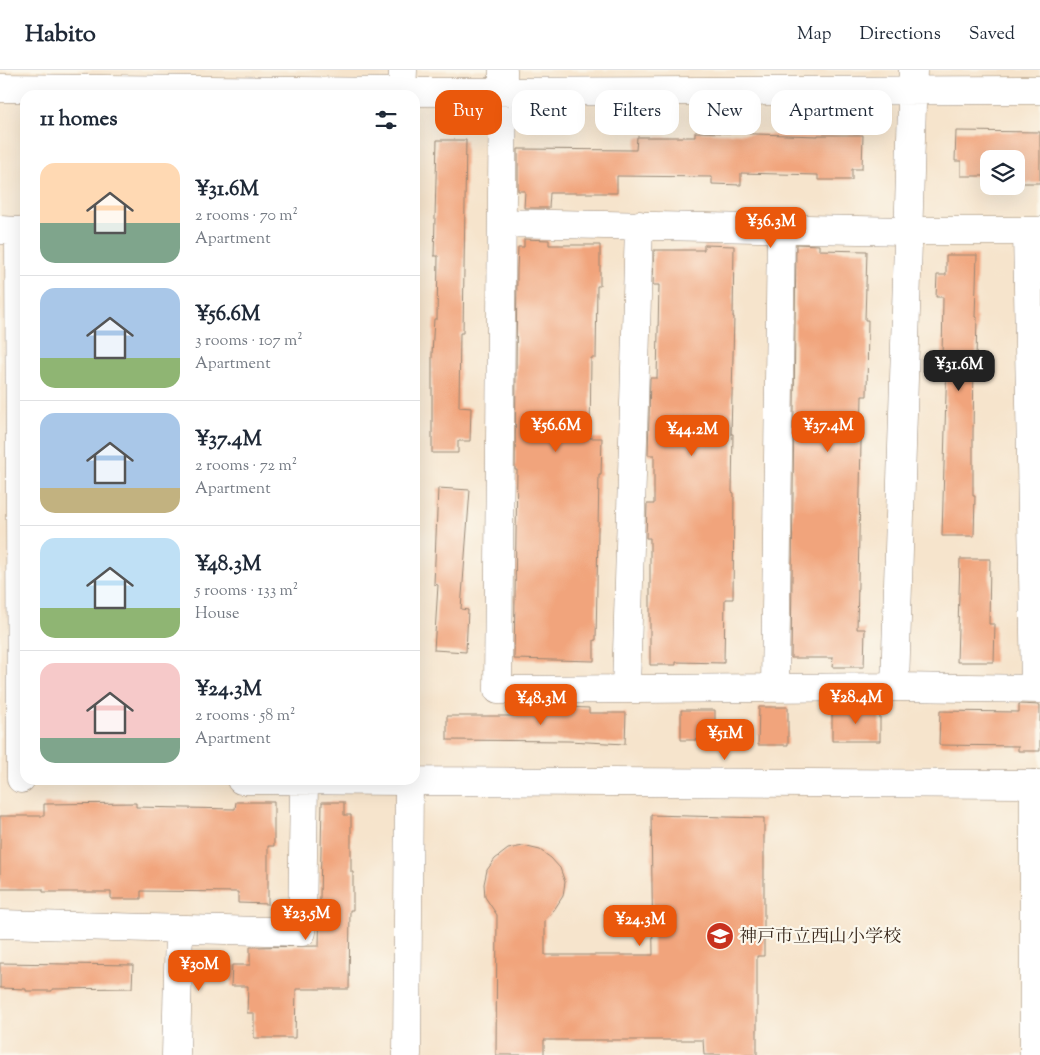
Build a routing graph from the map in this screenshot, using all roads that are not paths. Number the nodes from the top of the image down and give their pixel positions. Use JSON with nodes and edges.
{"nodes":[{"id":1,"x":177,"y":80,"type":"edge"},
{"id":2,"x":503,"y":81,"type":"edge"},
{"id":3,"x":641,"y":81,"type":"edge"},
{"id":4,"x":774,"y":81,"type":"edge"},
{"id":5,"x":913,"y":81,"type":"edge"},
{"id":6,"x":14,"y":82,"type":"edge"},
{"id":7,"x":312,"y":85,"type":"edge"},
{"id":8,"x":402,"y":86,"type":"edge"},
{"id":9,"x":1040,"y":90,"type":"edge"},
{"id":10,"x":502,"y":223,"type":"junction"},
{"id":11,"x":640,"y":226,"type":"junction"},
{"id":12,"x":781,"y":228,"type":"junction"},
{"id":13,"x":0,"y":230,"type":"edge"},
{"id":14,"x":908,"y":231,"type":"junction"},
{"id":15,"x":1034,"y":231,"type":"edge"},
{"id":16,"x":20,"y":273,"type":"edge"},
{"id":17,"x":20,"y":497,"type":"edge"},
{"id":18,"x":895,"y":687,"type":"junction"},
{"id":19,"x":775,"y":688,"type":"junction"},
{"id":20,"x":626,"y":689,"type":"junction"},
{"id":21,"x":1037,"y":689,"type":"edge"},
{"id":22,"x":16,"y":779,"type":"edge"},
{"id":23,"x":420,"y":780,"type":"edge"},
{"id":24,"x":1037,"y":784,"type":"edge"},
{"id":25,"x":304,"y":785,"type":"edge"},
{"id":26,"x":409,"y":785,"type":"edge"},
{"id":27,"x":0,"y":924,"type":"edge"},
{"id":28,"x":179,"y":928,"type":"junction"},
{"id":29,"x":176,"y":1055,"type":"edge"},
{"id":30,"x":407,"y":1055,"type":"edge"},
{"id":31,"x":1034,"y":1055,"type":"edge"}],
"edges":[{"from":1,"to":6,"type":"street"},
{"from":1,"to":7,"type":"street"},
{"from":2,"to":3,"type":"street"},
{"from":2,"to":8,"type":"street"},
{"from":2,"to":10,"type":"street"},
{"from":3,"to":4,"type":"street"},
{"from":4,"to":5,"type":"street"},
{"from":5,"to":9,"type":"street"},
{"from":5,"to":14,"type":"street"},
{"from":7,"to":8,"type":"street"},
{"from":10,"to":11,"type":"street"},
{"from":10,"to":20,"type":"street"},
{"from":11,"to":12,"type":"street"},
{"from":11,"to":20,"type":"street"},
{"from":12,"to":14,"type":"street"},
{"from":12,"to":19,"type":"street"},
{"from":13,"to":16,"type":"street"},
{"from":14,"to":15,"type":"street"},
{"from":14,"to":18,"type":"street"},
{"from":15,"to":21,"type":"street"},
{"from":17,"to":22,"type":"street"},
{"from":18,"to":19,"type":"street"},
{"from":18,"to":21,"type":"street"},
{"from":19,"to":20,"type":"street"},
{"from":23,"to":24,"type":"street"},
{"from":24,"to":31,"type":"street"},
{"from":25,"to":28,"type":"street"},
{"from":26,"to":30,"type":"street"},
{"from":27,"to":28,"type":"street"},
{"from":28,"to":29,"type":"street"}]}
